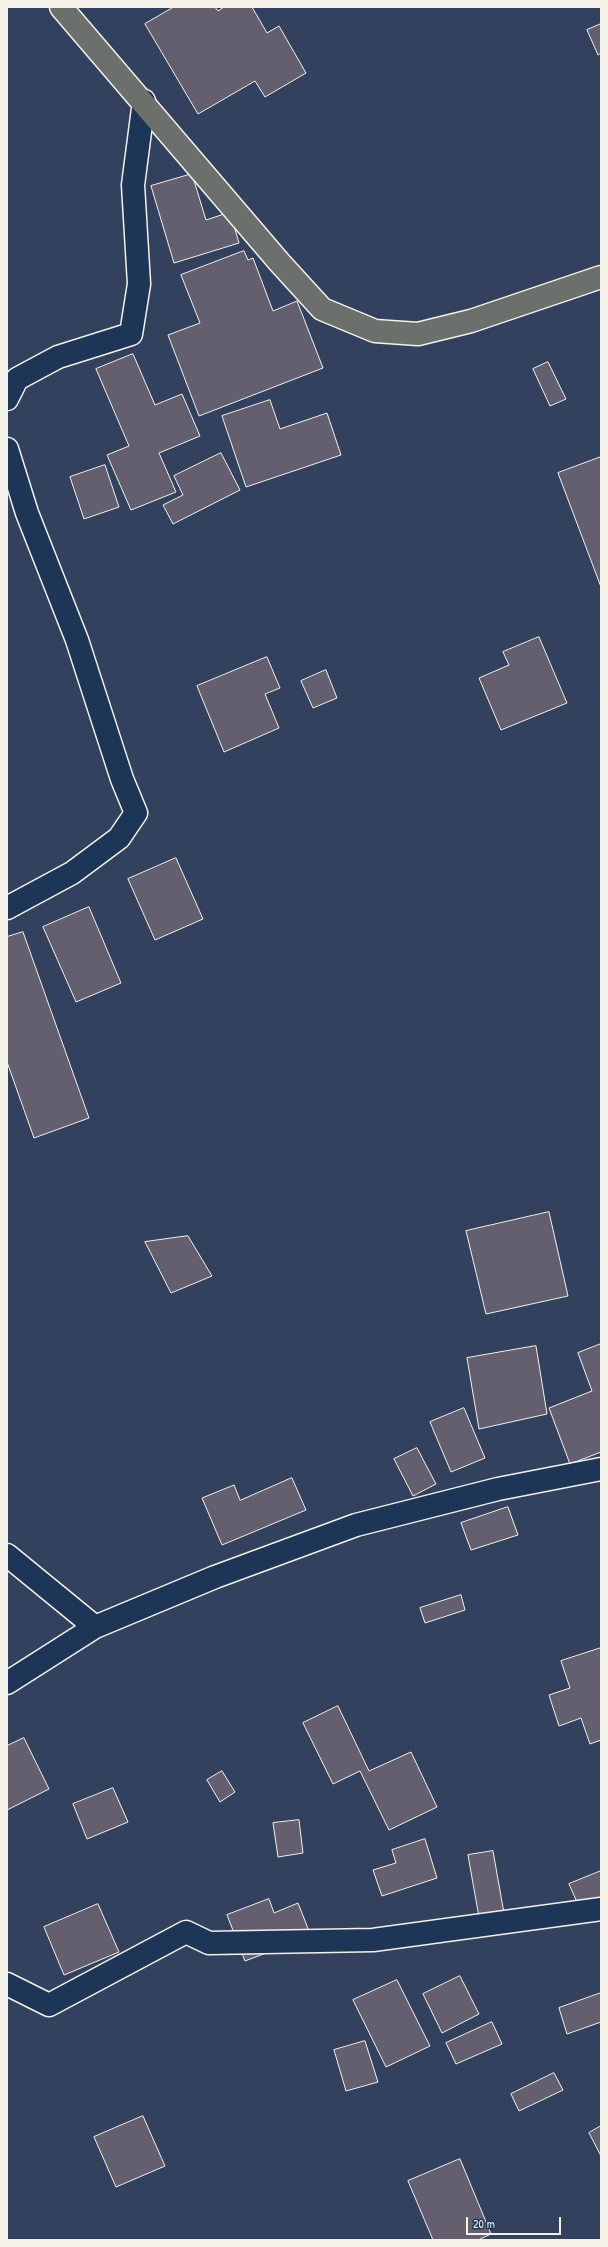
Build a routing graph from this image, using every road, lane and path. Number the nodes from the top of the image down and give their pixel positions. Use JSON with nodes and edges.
{"nodes":[{"id":1,"x":61,"y":7,"type":"edge"},
{"id":2,"x":144,"y":101,"type":"junction"},
{"id":3,"x":601,"y":277,"type":"edge"},
{"id":4,"x":7,"y":399,"type":"edge"},
{"id":5,"x":7,"y":449,"type":"edge"},
{"id":6,"x":7,"y":908,"type":"edge"},
{"id":7,"x":601,"y":1469,"type":"edge"},
{"id":8,"x":7,"y":1555,"type":"edge"},
{"id":9,"x":95,"y":1627,"type":"junction"},
{"id":10,"x":7,"y":1683,"type":"edge"},
{"id":11,"x":601,"y":1910,"type":"edge"},
{"id":12,"x":7,"y":1984,"type":"edge"}],
"edges":[{"from":1,"to":2,"type":"main road"},
{"from":2,"to":3,"type":"main road"},
{"from":2,"to":4,"type":"street"},
{"from":5,"to":6,"type":"street"},
{"from":7,"to":9,"type":"street"},
{"from":8,"to":9,"type":"street"},
{"from":9,"to":10,"type":"street"},
{"from":11,"to":12,"type":"street"}]}
